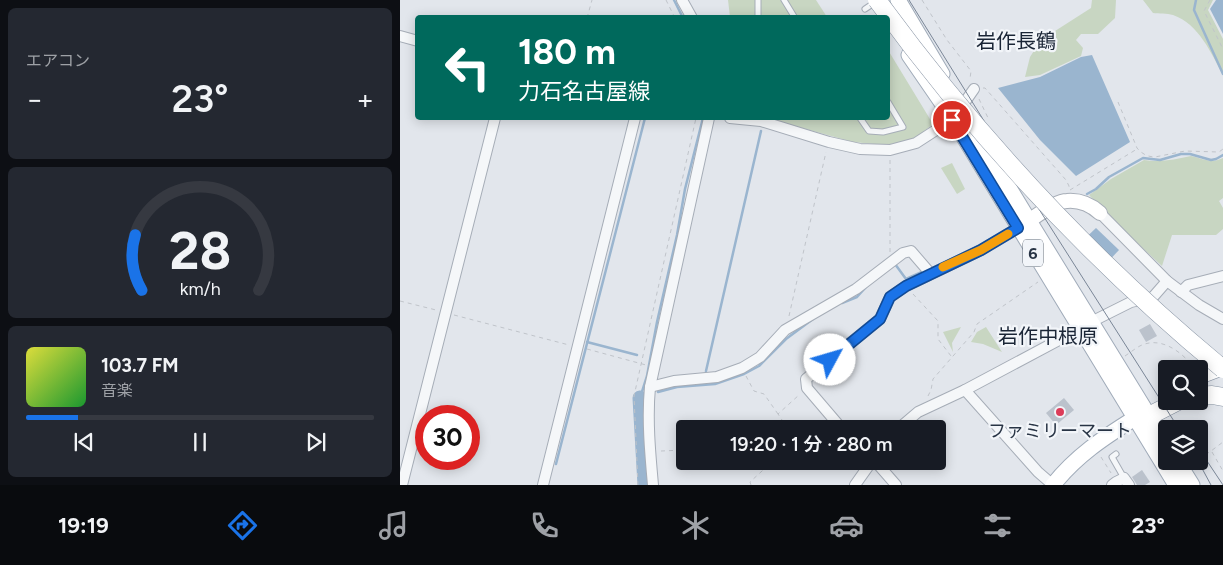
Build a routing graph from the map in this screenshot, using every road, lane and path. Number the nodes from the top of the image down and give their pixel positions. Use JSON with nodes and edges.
{"nodes":[{"id":1,"x":592,"y":0,"type":"edge"},
{"id":2,"x":666,"y":0,"type":"edge"},
{"id":3,"x":682,"y":0,"type":"edge"},
{"id":4,"x":758,"y":0,"type":"edge"},
{"id":5,"x":784,"y":0,"type":"edge"},
{"id":6,"x":898,"y":0,"type":"edge"},
{"id":7,"x":1210,"y":0,"type":"edge"},
{"id":8,"x":875,"y":2,"type":"edge"},
{"id":9,"x":588,"y":15,"type":"edge"},
{"id":10,"x":674,"y":15,"type":"edge"},
{"id":11,"x":690,"y":15,"type":"edge"},
{"id":12,"x":758,"y":15,"type":"edge"},
{"id":13,"x":793,"y":15,"type":"edge"},
{"id":14,"x":882,"y":15,"type":"edge"},
{"id":15,"x":886,"y":15,"type":"edge"},
{"id":16,"x":887,"y":15,"type":"edge"},
{"id":17,"x":890,"y":18,"type":"edge"},
{"id":18,"x":890,"y":20,"type":"edge"},
{"id":19,"x":890,"y":26,"type":"edge"},
{"id":20,"x":400,"y":36,"type":"edge"},
{"id":21,"x":415,"y":40,"type":"edge"},
{"id":22,"x":1223,"y":49,"type":"edge"},
{"id":23,"x":974,"y":89,"type":"joint"},
{"id":24,"x":1118,"y":102,"type":"dead end"},
{"id":25,"x":890,"y":105,"type":"edge"},
{"id":26,"x":957,"y":114,"type":"junction"},
{"id":27,"x":495,"y":120,"type":"edge"},
{"id":28,"x":634,"y":120,"type":"edge"},
{"id":29,"x":696,"y":120,"type":"edge"},
{"id":30,"x":708,"y":120,"type":"edge"},
{"id":31,"x":751,"y":120,"type":"edge"},
{"id":32,"x":861,"y":120,"type":"edge"},
{"id":33,"x":829,"y":142,"type":"junction"},
{"id":34,"x":1137,"y":148,"type":"junction"},
{"id":35,"x":1223,"y":149,"type":"edge"},
{"id":36,"x":890,"y":150,"type":"junction"},
{"id":37,"x":1068,"y":195,"type":"junction"},
{"id":38,"x":1100,"y":213,"type":"joint"},
{"id":39,"x":1023,"y":225,"type":"junction"},
{"id":40,"x":890,"y":263,"type":"junction"},
{"id":41,"x":930,"y":273,"type":"junction"},
{"id":42,"x":1047,"y":275,"type":"junction"},
{"id":43,"x":1223,"y":276,"type":"edge"},
{"id":44,"x":1167,"y":281,"type":"junction"},
{"id":45,"x":906,"y":286,"type":"junction"},
{"id":46,"x":1181,"y":292,"type":"junction"},
{"id":47,"x":400,"y":301,"type":"edge"},
{"id":48,"x":446,"y":313,"type":"junction"},
{"id":49,"x":1223,"y":319,"type":"edge"},
{"id":50,"x":1085,"y":325,"type":"junction"},
{"id":51,"x":786,"y":330,"type":"junction"},
{"id":52,"x":577,"y":347,"type":"junction"},
{"id":53,"x":952,"y":356,"type":"junction"},
{"id":54,"x":1125,"y":356,"type":"dead end"},
{"id":55,"x":1187,"y":360,"type":"edge"},
{"id":56,"x":1223,"y":360,"type":"edge"},
{"id":57,"x":641,"y":364,"type":"junction"},
{"id":58,"x":1223,"y":367,"type":"edge"},
{"id":59,"x":742,"y":368,"type":"junction"},
{"id":60,"x":1208,"y":369,"type":"edge"},
{"id":61,"x":650,"y":387,"type":"junction"},
{"id":62,"x":806,"y":388,"type":"junction"},
{"id":63,"x":965,"y":390,"type":"junction"},
{"id":64,"x":1208,"y":395,"type":"edge"},
{"id":65,"x":1223,"y":397,"type":"edge"},
{"id":66,"x":1158,"y":401,"type":"edge"},
{"id":67,"x":1158,"y":408,"type":"edge"},
{"id":68,"x":918,"y":412,"type":"junction"},
{"id":69,"x":778,"y":414,"type":"junction"},
{"id":70,"x":1142,"y":414,"type":"junction"},
{"id":71,"x":782,"y":420,"type":"edge"},
{"id":72,"x":834,"y":420,"type":"edge"},
{"id":73,"x":909,"y":420,"type":"edge"},
{"id":74,"x":1158,"y":434,"type":"edge"},
{"id":75,"x":1223,"y":442,"type":"edge"},
{"id":76,"x":676,"y":451,"type":"edge"},
{"id":77,"x":650,"y":452,"type":"junction"},
{"id":78,"x":1211,"y":452,"type":"junction"},
{"id":79,"x":1100,"y":454,"type":"dead end"},
{"id":80,"x":1116,"y":454,"type":"dead end"},
{"id":81,"x":1208,"y":454,"type":"edge"},
{"id":82,"x":763,"y":470,"type":"edge"},
{"id":83,"x":867,"y":470,"type":"edge"},
{"id":84,"x":882,"y":470,"type":"edge"},
{"id":85,"x":1183,"y":470,"type":"edge"},
{"id":86,"x":1223,"y":471,"type":"edge"},
{"id":87,"x":1120,"y":483,"type":"edge"},
{"id":88,"x":402,"y":485,"type":"edge"},
{"id":89,"x":543,"y":485,"type":"edge"},
{"id":90,"x":638,"y":485,"type":"edge"},
{"id":91,"x":652,"y":485,"type":"edge"},
{"id":92,"x":751,"y":485,"type":"edge"},
{"id":93,"x":856,"y":485,"type":"edge"},
{"id":94,"x":896,"y":485,"type":"edge"},
{"id":95,"x":1053,"y":485,"type":"edge"},
{"id":96,"x":1176,"y":485,"type":"edge"},
{"id":97,"x":1192,"y":485,"type":"edge"}],
"edges":[{"from":1,"to":9,"type":"path"},
{"from":2,"to":10,"type":"path"},
{"from":3,"to":11,"type":"street"},
{"from":4,"to":12,"type":"lane"},
{"from":5,"to":13,"type":"lane"},
{"from":6,"to":26,"type":"main road","number":"6"},
{"from":7,"to":22,"type":"path"},
{"from":8,"to":14,"type":"main road"},
{"from":8,"to":15,"type":"highway","bridge":true},
{"from":8,"to":16,"type":"highway"},
{"from":17,"to":56,"type":"highway"},
{"from":18,"to":58,"type":"highway","bridge":true},
{"from":19,"to":26,"type":"main road","number":"6"},
{"from":20,"to":21,"type":"street"},
{"from":23,"to":26,"type":"street"},
{"from":23,"to":37,"type":"path"},
{"from":24,"to":34,"type":"path"},
{"from":25,"to":32,"type":"lane"},
{"from":26,"to":36,"type":"street"},
{"from":26,"to":39,"type":"main road","number":"6"},
{"from":27,"to":48,"type":"street"},
{"from":28,"to":52,"type":"street"},
{"from":29,"to":57,"type":"path"},
{"from":30,"to":61,"type":"street"},
{"from":31,"to":33,"type":"street"},
{"from":33,"to":36,"type":"street"},
{"from":33,"to":51,"type":"path"},
{"from":34,"to":35,"type":"path"},
{"from":34,"to":37,"type":"path"},
{"from":36,"to":40,"type":"path"},
{"from":37,"to":38,"type":"street"},
{"from":37,"to":39,"type":"street"},
{"from":38,"to":44,"type":"street"},
{"from":39,"to":41,"type":"street"},
{"from":39,"to":42,"type":"main road","number":"6"},
{"from":39,"to":50,"type":"main road","number":"6"},
{"from":40,"to":41,"type":"street"},
{"from":40,"to":51,"type":"street"},
{"from":41,"to":45,"type":"street"},
{"from":42,"to":50,"type":"main road","number":"6"},
{"from":42,"to":53,"type":"path"},
{"from":43,"to":46,"type":"street"},
{"from":44,"to":46,"type":"street"},
{"from":44,"to":50,"type":"street"},
{"from":45,"to":53,"type":"path"},
{"from":45,"to":62,"type":"street"},
{"from":46,"to":49,"type":"street"},
{"from":47,"to":48,"type":"path"},
{"from":48,"to":52,"type":"path"},
{"from":48,"to":88,"type":"street"},
{"from":50,"to":63,"type":"street"},
{"from":50,"to":70,"type":"main road","number":"6"},
{"from":51,"to":59,"type":"street"},
{"from":52,"to":57,"type":"path"},
{"from":52,"to":89,"type":"street"},
{"from":53,"to":68,"type":"path"},
{"from":54,"to":55,"type":"path"},
{"from":57,"to":90,"type":"path"},
{"from":58,"to":60,"type":"highway"},
{"from":59,"to":61,"type":"street"},
{"from":59,"to":69,"type":"path"},
{"from":61,"to":77,"type":"street"},
{"from":62,"to":69,"type":"path"},
{"from":62,"to":72,"type":"street"},
{"from":63,"to":68,"type":"street"},
{"from":63,"to":95,"type":"street"},
{"from":64,"to":65,"type":"highway"},
{"from":66,"to":70,"type":"highway"},
{"from":67,"to":70,"type":"highway"},
{"from":68,"to":73,"type":"street"},
{"from":69,"to":71,"type":"path"},
{"from":70,"to":74,"type":"main road","number":"6"},
{"from":70,"to":95,"type":"main road"},
{"from":70,"to":96,"type":"main road","number":"6"},
{"from":75,"to":78,"type":"path"},
{"from":76,"to":77,"type":"path"},
{"from":77,"to":91,"type":"street"},
{"from":78,"to":81,"type":"path"},
{"from":78,"to":86,"type":"path"},
{"from":79,"to":87,"type":"path"},
{"from":80,"to":87,"type":"lane"},
{"from":82,"to":92,"type":"path"},
{"from":83,"to":93,"type":"street"},
{"from":84,"to":94,"type":"street"},
{"from":85,"to":97,"type":"main road"}]}
